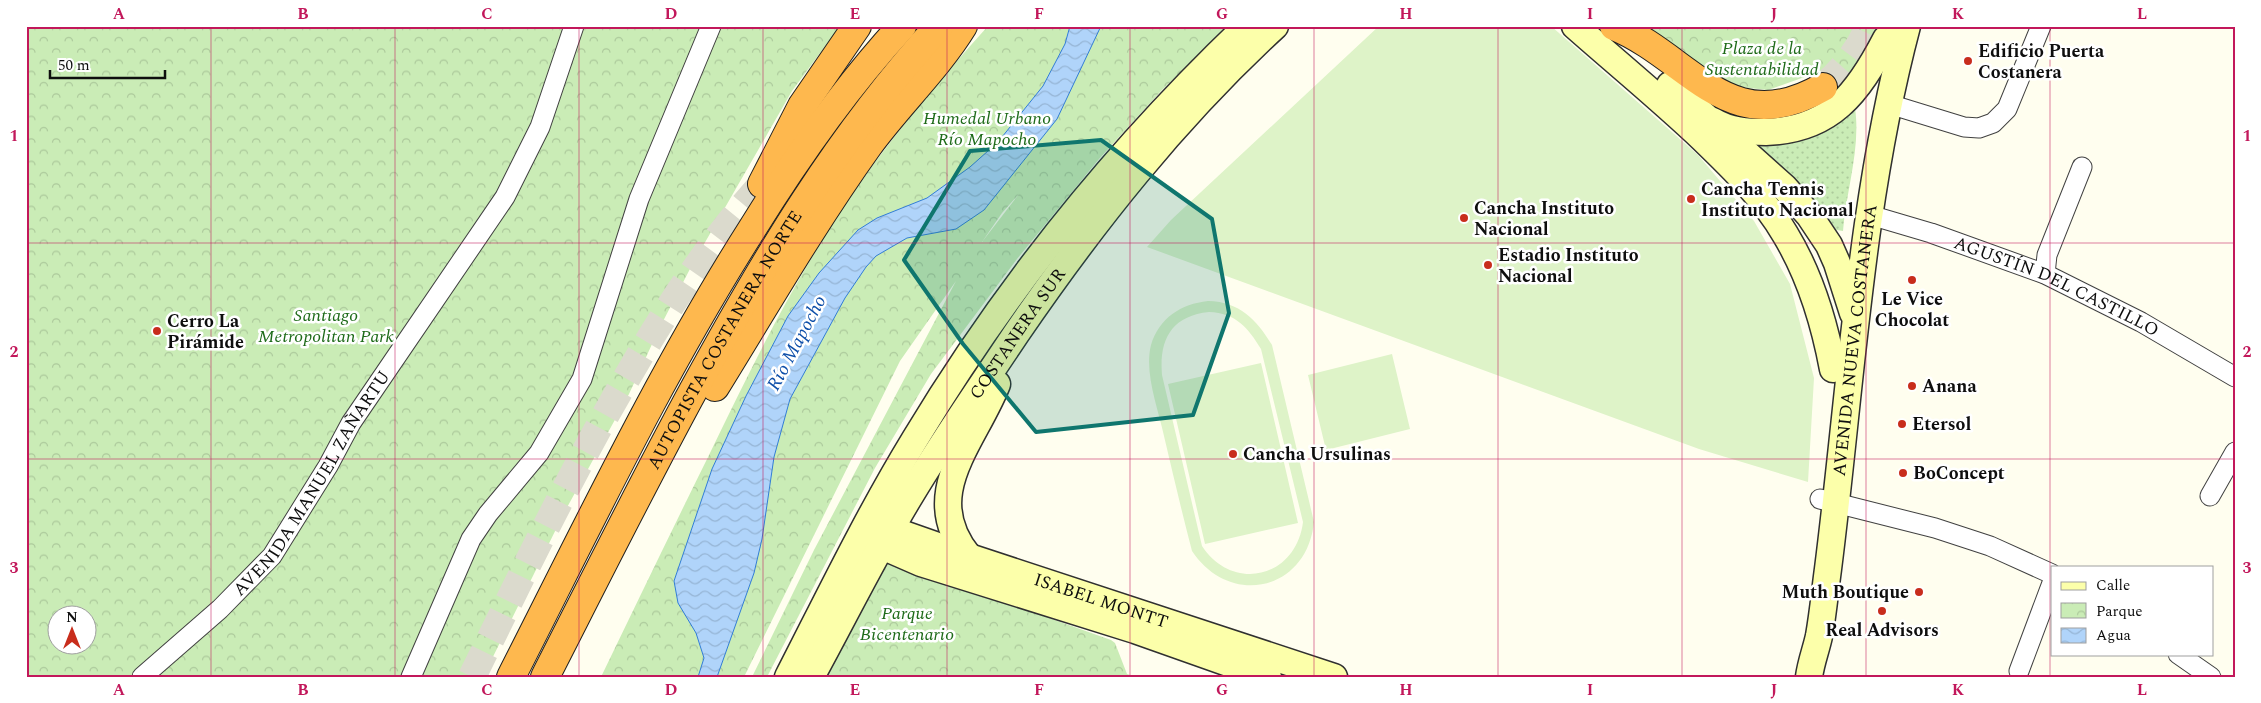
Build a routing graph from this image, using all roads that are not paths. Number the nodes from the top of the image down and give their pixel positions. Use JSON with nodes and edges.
{"nodes":[{"id":1,"x":574,"y":26,"type":"edge"},
{"id":2,"x":711,"y":26,"type":"edge"},
{"id":3,"x":857,"y":26,"type":"edge"},
{"id":4,"x":879,"y":26,"type":"edge"},
{"id":5,"x":902,"y":26,"type":"edge"},
{"id":6,"x":939,"y":26,"type":"edge"},
{"id":7,"x":963,"y":26,"type":"edge"},
{"id":8,"x":1247,"y":26,"type":"edge"},
{"id":9,"x":1275,"y":26,"type":"edge"},
{"id":10,"x":1575,"y":26,"type":"edge"},
{"id":11,"x":1602,"y":26,"type":"edge"},
{"id":12,"x":1614,"y":26,"type":"edge"},
{"id":13,"x":2041,"y":26,"type":"edge"},
{"id":14,"x":1894,"y":30,"type":"edge"},
{"id":15,"x":1823,"y":87,"type":"tunnel mouth"},
{"id":16,"x":1889,"y":104,"type":"junction"},
{"id":17,"x":1706,"y":116,"type":"junction"},
{"id":18,"x":778,"y":154,"type":"junction"},
{"id":19,"x":2082,"y":167,"type":"dead end"},
{"id":20,"x":1870,"y":215,"type":"junction"},
{"id":21,"x":2045,"y":274,"type":"junction"},
{"id":22,"x":1844,"y":281,"type":"junction"},
{"id":23,"x":706,"y":304,"type":"junction"},
{"id":24,"x":1856,"y":326,"type":"junction"},
{"id":25,"x":1017,"y":333,"type":"junction"},
{"id":26,"x":1833,"y":369,"type":"junction"},
{"id":27,"x":2235,"y":378,"type":"edge"},
{"id":28,"x":2235,"y":452,"type":"edge"},
{"id":29,"x":2210,"y":496,"type":"dead end"},
{"id":30,"x":1827,"y":500,"type":"junction"},
{"id":31,"x":630,"y":510,"type":"junction"},
{"id":32,"x":876,"y":533,"type":"junction"},
{"id":33,"x":969,"y":557,"type":"junction"},
{"id":34,"x":2051,"y":574,"type":"edge"},
{"id":35,"x":2051,"y":585,"type":"edge"},
{"id":36,"x":2181,"y":656,"type":"edge"},
{"id":37,"x":1810,"y":667,"type":"edge"},
{"id":38,"x":2019,"y":671,"type":"dead end"},
{"id":39,"x":142,"y":677,"type":"edge"},
{"id":40,"x":411,"y":677,"type":"edge"},
{"id":41,"x":511,"y":677,"type":"edge"},
{"id":42,"x":545,"y":677,"type":"edge"},
{"id":43,"x":788,"y":677,"type":"edge"},
{"id":44,"x":811,"y":677,"type":"edge"},
{"id":45,"x":1268,"y":677,"type":"edge"},
{"id":46,"x":1334,"y":677,"type":"edge"},
{"id":47,"x":2211,"y":677,"type":"edge"}],
"edges":[{"from":1,"to":39,"type":"street","name":"AVENIDA MANUEL ZAÑARTU"},
{"from":2,"to":40,"type":"street"},
{"from":3,"to":18,"type":"highway"},
{"from":4,"to":18,"type":"highway"},
{"from":5,"to":23,"type":"highway","name":"AUTOPISTA COSTANERA NORTE"},
{"from":6,"to":31,"type":"highway","name":"AUTOPISTA COSTANERA NORTE"},
{"from":7,"to":31,"type":"highway"},
{"from":8,"to":32,"type":"main road","name":"COSTANERA SUR"},
{"from":9,"to":25,"type":"main road","name":"COSTANERA SUR"},
{"from":10,"to":26,"type":"main road","name":"AVENIDA NUEVA COSTANERA"},
{"from":11,"to":17,"type":"main road","name":"AVENIDA NUEVA COSTANERA"},
{"from":12,"to":15,"type":"highway"},
{"from":13,"to":16,"type":"street"},
{"from":14,"to":16,"type":"main road","name":"AVENIDA NUEVA COSTANERA"},
{"from":14,"to":17,"type":"main road"},
{"from":14,"to":22,"type":"main road","name":"AVENIDA NUEVA COSTANERA"},
{"from":16,"to":20,"type":"main road","name":"AVENIDA NUEVA COSTANERA"},
{"from":17,"to":22,"type":"main road","name":"AVENIDA NUEVA COSTANERA"},
{"from":18,"to":23,"type":"highway"},
{"from":19,"to":21,"type":"street"},
{"from":20,"to":21,"type":"street","name":"AGUSTÍN DEL CASTILLO"},
{"from":20,"to":24,"type":"main road","name":"AVENIDA NUEVA COSTANERA"},
{"from":21,"to":27,"type":"street","name":"AGUSTÍN DEL CASTILLO"},
{"from":22,"to":24,"type":"main road"},
{"from":22,"to":26,"type":"main road","name":"AVENIDA NUEVA COSTANERA"},
{"from":23,"to":41,"type":"highway","name":"AUTOPISTA COSTANERA NORTE"},
{"from":24,"to":30,"type":"main road","name":"AVENIDA NUEVA COSTANERA"},
{"from":25,"to":32,"type":"main road","name":"COSTANERA SUR"},
{"from":25,"to":33,"type":"main road"},
{"from":26,"to":30,"type":"main road","name":"AVENIDA NUEVA COSTANERA"},
{"from":28,"to":29,"type":"street"},
{"from":30,"to":34,"type":"street"},
{"from":30,"to":37,"type":"main road","name":"AVENIDA NUEVA COSTANERA"},
{"from":31,"to":42,"type":"highway","name":"AUTOPISTA COSTANERA NORTE"},
{"from":32,"to":33,"type":"main road","name":"ISABEL MONTT"},
{"from":32,"to":43,"type":"main road","name":"COSTANERA SUR"},
{"from":32,"to":44,"type":"main road","name":"COSTANERA SUR"},
{"from":32,"to":45,"type":"main road","name":"ISABEL MONTT"},
{"from":33,"to":46,"type":"main road","name":"ISABEL MONTT"},
{"from":35,"to":38,"type":"street"},
{"from":36,"to":47,"type":"street"}]}
